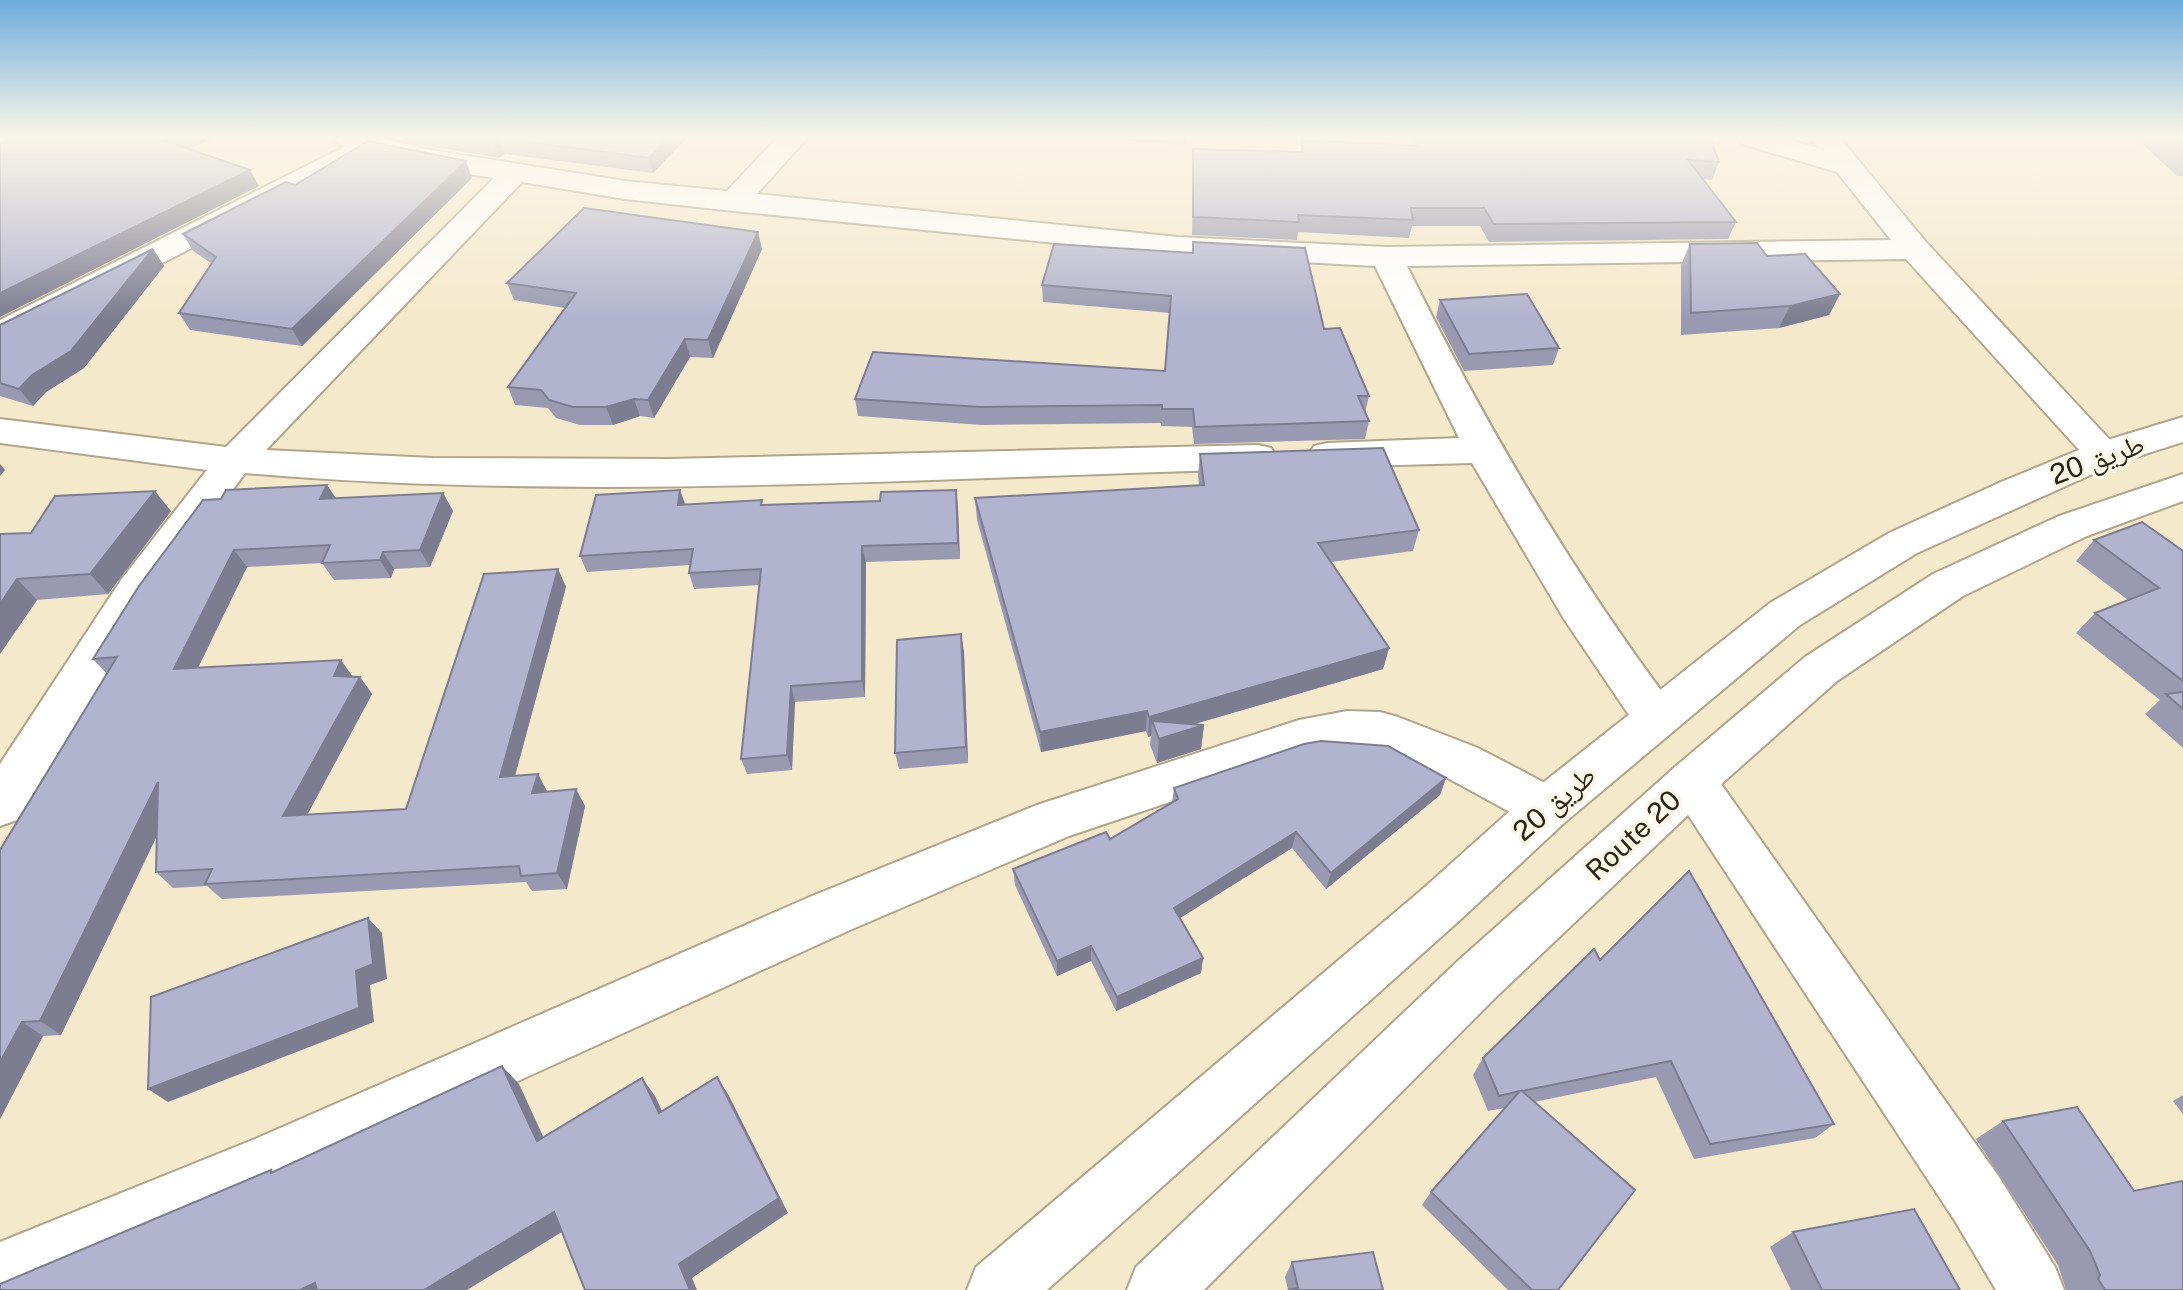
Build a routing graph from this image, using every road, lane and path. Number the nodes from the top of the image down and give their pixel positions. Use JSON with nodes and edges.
{"nodes":[{"id":1,"x":253,"y":198,"type":"edge"},
{"id":2,"x":490,"y":198,"type":"edge"},
{"id":3,"x":702,"y":198,"type":"edge"},
{"id":4,"x":737,"y":198,"type":"edge"},
{"id":5,"x":1873,"y":198,"type":"edge"},
{"id":6,"x":733,"y":202,"type":"junction"},
{"id":7,"x":1915,"y":249,"type":"junction"},
{"id":8,"x":1387,"y":257,"type":"junction"},
{"id":9,"x":0,"y":333,"type":"edge"},
{"id":10,"x":2183,"y":429,"type":"edge"},
{"id":11,"x":0,"y":431,"type":"edge"},
{"id":12,"x":1485,"y":450,"type":"junction"},
{"id":13,"x":2104,"y":454,"type":"junction"},
{"id":14,"x":235,"y":460,"type":"junction"},
{"id":15,"x":2182,"y":488,"type":"edge"},
{"id":16,"x":1655,"y":717,"type":"junction"},
{"id":17,"x":1692,"y":781,"type":"junction"},
{"id":18,"x":0,"y":805,"type":"edge"},
{"id":19,"x":1547,"y":808,"type":"junction"},
{"id":20,"x":0,"y":1274,"type":"edge"},
{"id":21,"x":999,"y":1290,"type":"edge"},
{"id":22,"x":1159,"y":1290,"type":"edge"},
{"id":23,"x":2032,"y":1290,"type":"edge"}],
"edges":[{"from":1,"to":9,"type":"street"},
{"from":2,"to":14,"type":"street"},
{"from":3,"to":6,"type":"street"},
{"from":4,"to":6,"type":"street"},
{"from":5,"to":7,"type":"street"},
{"from":6,"to":8,"type":"street"},
{"from":7,"to":8,"type":"street"},
{"from":7,"to":13,"type":"street"},
{"from":8,"to":12,"type":"street"},
{"from":10,"to":13,"type":"street","name":"طريق 20"},
{"from":11,"to":14,"type":"street"},
{"from":12,"to":14,"type":"street"},
{"from":12,"to":16,"type":"street"},
{"from":13,"to":16,"type":"street","name":"طريق 20"},
{"from":14,"to":18,"type":"street"},
{"from":15,"to":17,"type":"street","name":"Route 20"},
{"from":16,"to":19,"type":"street","name":"طريق 20"},
{"from":17,"to":22,"type":"street","name":"Route 20"},
{"from":17,"to":23,"type":"street"},
{"from":19,"to":20,"type":"street"},
{"from":19,"to":21,"type":"street","name":"طريق 20"}]}
